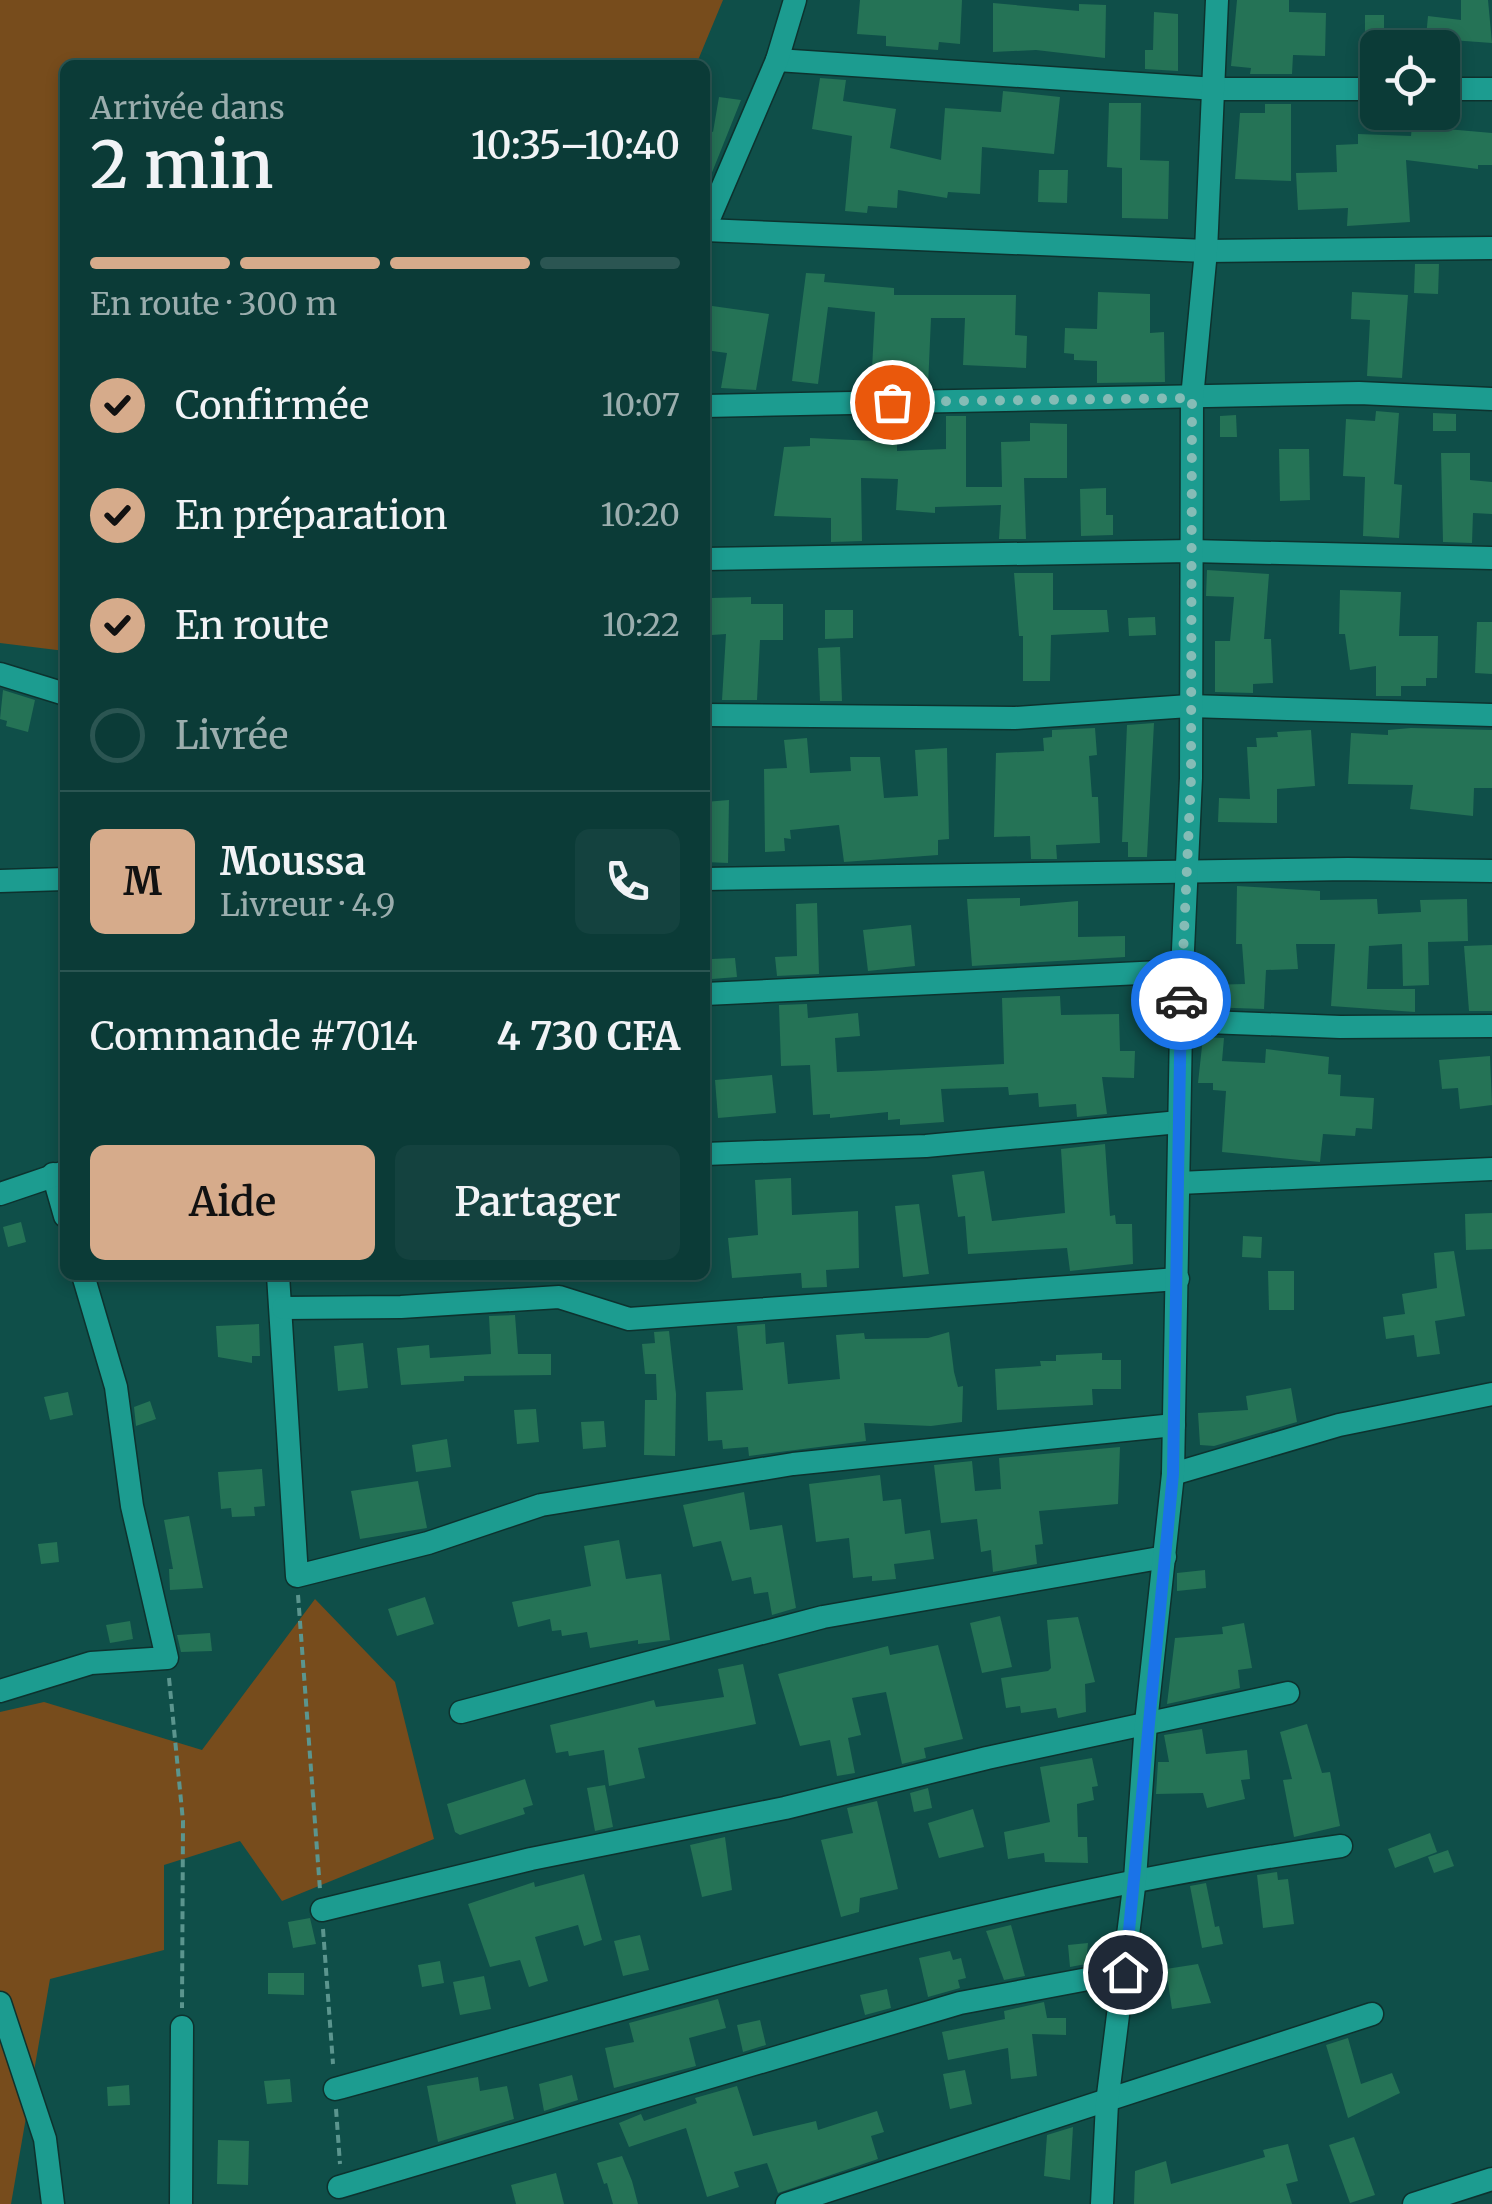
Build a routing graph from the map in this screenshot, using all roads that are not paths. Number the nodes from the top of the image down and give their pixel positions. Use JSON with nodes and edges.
{"nodes":[{"id":1,"x":794,"y":0,"type":"edge"},
{"id":2,"x":1218,"y":0,"type":"edge"},
{"id":3,"x":777,"y":60,"type":"junction"},
{"id":4,"x":1460,"y":89,"type":"edge"},
{"id":5,"x":1492,"y":89,"type":"edge"},
{"id":6,"x":1216,"y":90,"type":"junction"},
{"id":7,"x":1360,"y":90,"type":"edge"},
{"id":8,"x":710,"y":217,"type":"edge"},
{"id":9,"x":710,"y":229,"type":"edge"},
{"id":10,"x":1492,"y":248,"type":"edge"},
{"id":11,"x":1206,"y":252,"type":"junction"},
{"id":12,"x":1192,"y":398,"type":"junction"},
{"id":13,"x":1492,"y":399,"type":"edge"},
{"id":14,"x":710,"y":406,"type":"edge"},
{"id":15,"x":1191,"y":551,"type":"junction"},
{"id":16,"x":1492,"y":558,"type":"edge"},
{"id":17,"x":710,"y":559,"type":"edge"},
{"id":18,"x":0,"y":674,"type":"edge"},
{"id":19,"x":60,"y":692,"type":"edge"},
{"id":20,"x":1189,"y":706,"type":"junction"},
{"id":21,"x":710,"y":715,"type":"edge"},
{"id":22,"x":1492,"y":716,"type":"edge"},
{"id":23,"x":1492,"y":871,"type":"edge"},
{"id":24,"x":1184,"y":873,"type":"junction"},
{"id":25,"x":60,"y":879,"type":"edge"},
{"id":26,"x":710,"y":879,"type":"edge"},
{"id":27,"x":0,"y":881,"type":"edge"},
{"id":28,"x":1182,"y":971,"type":"junction"},
{"id":29,"x":710,"y":994,"type":"edge"},
{"id":30,"x":1181,"y":1021,"type":"junction"},
{"id":31,"x":1492,"y":1026,"type":"edge"},
{"id":32,"x":1180,"y":1122,"type":"junction"},
{"id":33,"x":710,"y":1154,"type":"edge"},
{"id":34,"x":1492,"y":1170,"type":"edge"},
{"id":35,"x":59,"y":1173,"type":"edge"},
{"id":36,"x":1179,"y":1184,"type":"junction"},
{"id":37,"x":0,"y":1194,"type":"edge"},
{"id":38,"x":1178,"y":1279,"type":"junction"},
{"id":39,"x":84,"y":1280,"type":"edge"},
{"id":40,"x":279,"y":1280,"type":"edge"},
{"id":41,"x":283,"y":1308,"type":"junction"},
{"id":42,"x":1492,"y":1394,"type":"edge"},
{"id":43,"x":1174,"y":1425,"type":"junction"},
{"id":44,"x":1173,"y":1474,"type":"junction"},
{"id":45,"x":1165,"y":1557,"type":"junction"},
{"id":46,"x":0,"y":1691,"type":"edge"},
{"id":47,"x":1288,"y":1693,"type":"dead end"},
{"id":48,"x":460,"y":1712,"type":"dead end"},
{"id":49,"x":1146,"y":1723,"type":"junction"},
{"id":50,"x":1341,"y":1846,"type":"dead end"},
{"id":51,"x":1135,"y":1878,"type":"junction"},
{"id":52,"x":322,"y":1910,"type":"dead end"},
{"id":53,"x":1125,"y":1972,"type":"junction"},
{"id":54,"x":0,"y":2003,"type":"edge"},
{"id":55,"x":1372,"y":2014,"type":"dead end"},
{"id":56,"x":182,"y":2027,"type":"road end"},
{"id":57,"x":335,"y":2089,"type":"dead end"},
{"id":58,"x":1106,"y":2103,"type":"junction"},
{"id":59,"x":1492,"y":2179,"type":"edge"},
{"id":60,"x":339,"y":2188,"type":"dead end"},
{"id":61,"x":1456,"y":2196,"type":"edge"},
{"id":62,"x":53,"y":2204,"type":"edge"},
{"id":63,"x":181,"y":2204,"type":"edge"},
{"id":64,"x":787,"y":2204,"type":"edge"},
{"id":65,"x":1102,"y":2204,"type":"edge"},
{"id":66,"x":1414,"y":2204,"type":"edge"}],
"edges":[{"from":1,"to":3,"type":"street"},
{"from":2,"to":6,"type":"street"},
{"from":3,"to":6,"type":"street"},
{"from":3,"to":8,"type":"street"},
{"from":4,"to":5,"type":"street"},
{"from":6,"to":7,"type":"street"},
{"from":6,"to":11,"type":"street"},
{"from":9,"to":11,"type":"street"},
{"from":10,"to":11,"type":"street"},
{"from":11,"to":12,"type":"street"},
{"from":12,"to":13,"type":"street"},
{"from":12,"to":14,"type":"street"},
{"from":12,"to":15,"type":"street"},
{"from":15,"to":16,"type":"street"},
{"from":15,"to":17,"type":"street"},
{"from":15,"to":20,"type":"street"},
{"from":18,"to":19,"type":"street"},
{"from":20,"to":21,"type":"street"},
{"from":20,"to":22,"type":"street"},
{"from":20,"to":24,"type":"street"},
{"from":23,"to":24,"type":"street"},
{"from":24,"to":26,"type":"street"},
{"from":24,"to":28,"type":"street"},
{"from":25,"to":27,"type":"street"},
{"from":28,"to":29,"type":"street"},
{"from":28,"to":30,"type":"street"},
{"from":30,"to":31,"type":"street"},
{"from":30,"to":32,"type":"street"},
{"from":32,"to":33,"type":"street"},
{"from":32,"to":36,"type":"street"},
{"from":34,"to":36,"type":"street"},
{"from":35,"to":37,"type":"street"},
{"from":36,"to":38,"type":"street"},
{"from":38,"to":41,"type":"street"},
{"from":38,"to":43,"type":"street"},
{"from":39,"to":46,"type":"street"},
{"from":40,"to":41,"type":"street"},
{"from":41,"to":43,"type":"street"},
{"from":42,"to":44,"type":"street"},
{"from":43,"to":44,"type":"street"},
{"from":44,"to":45,"type":"street"},
{"from":45,"to":48,"type":"street"},
{"from":45,"to":49,"type":"street"},
{"from":47,"to":49,"type":"street"},
{"from":49,"to":51,"type":"street"},
{"from":49,"to":52,"type":"street"},
{"from":50,"to":51,"type":"street"},
{"from":51,"to":53,"type":"street"},
{"from":51,"to":57,"type":"street"},
{"from":53,"to":58,"type":"street"},
{"from":53,"to":60,"type":"street"},
{"from":54,"to":62,"type":"street"},
{"from":55,"to":58,"type":"street"},
{"from":56,"to":63,"type":"street"},
{"from":58,"to":64,"type":"street"},
{"from":58,"to":65,"type":"street"},
{"from":59,"to":61,"type":"street"},
{"from":61,"to":66,"type":"street"}]}
